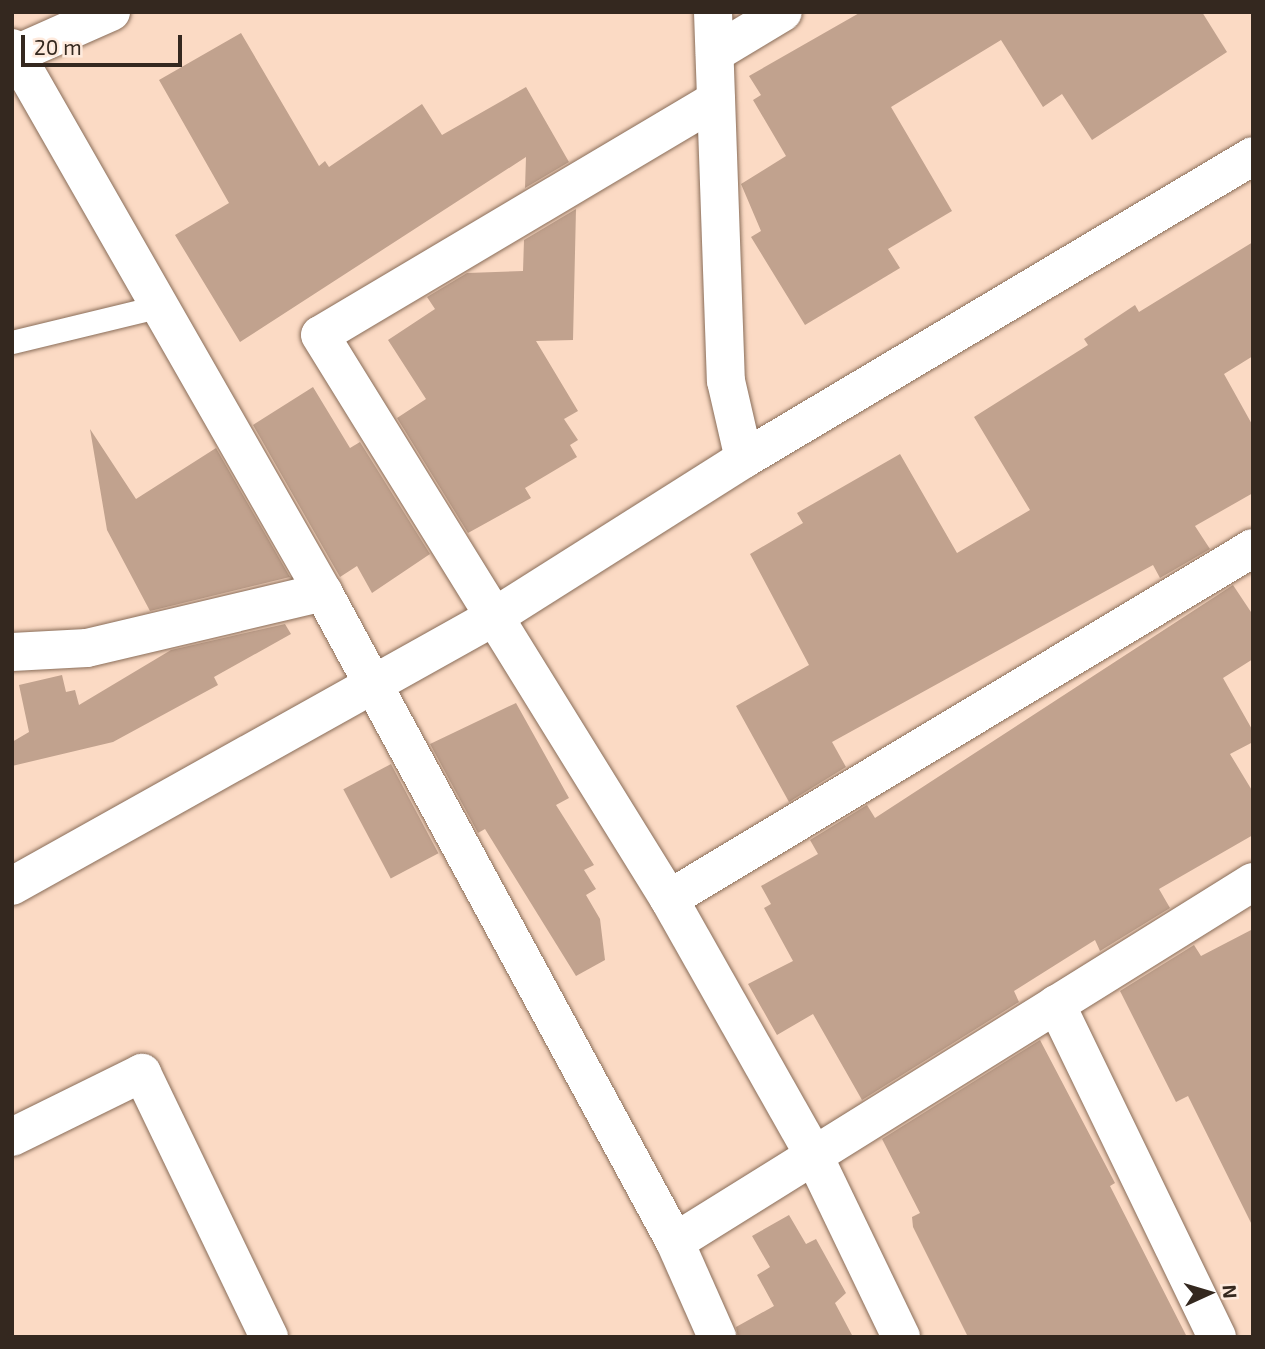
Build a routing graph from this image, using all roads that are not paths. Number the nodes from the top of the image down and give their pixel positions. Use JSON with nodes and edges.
{"nodes":[{"id":1,"x":111,"y":12,"type":"edge"},
{"id":2,"x":713,"y":12,"type":"edge"},
{"id":3,"x":783,"y":12,"type":"edge"},
{"id":4,"x":14,"y":51,"type":"edge"},
{"id":5,"x":715,"y":53,"type":"junction"},
{"id":6,"x":716,"y":100,"type":"junction"},
{"id":7,"x":1253,"y":156,"type":"edge"},
{"id":8,"x":161,"y":306,"type":"junction"},
{"id":9,"x":12,"y":342,"type":"edge"},
{"id":10,"x":744,"y":459,"type":"junction"},
{"id":11,"x":1253,"y":548,"type":"edge"},
{"id":12,"x":323,"y":592,"type":"junction"},
{"id":13,"x":494,"y":617,"type":"junction"},
{"id":14,"x":12,"y":652,"type":"edge"},
{"id":15,"x":372,"y":682,"type":"junction"},
{"id":16,"x":1253,"y":882,"type":"edge"},
{"id":17,"x":12,"y":886,"type":"edge"},
{"id":18,"x":669,"y":899,"type":"junction"},
{"id":19,"x":1056,"y":1004,"type":"junction"},
{"id":20,"x":12,"y":1137,"type":"edge"},
{"id":21,"x":813,"y":1154,"type":"junction"},
{"id":22,"x":675,"y":1242,"type":"junction"},
{"id":23,"x":269,"y":1337,"type":"edge"},
{"id":24,"x":717,"y":1337,"type":"edge"},
{"id":25,"x":901,"y":1337,"type":"edge"},
{"id":26,"x":1217,"y":1337,"type":"edge"}],
"edges":[{"from":1,"to":4,"type":"street"},
{"from":2,"to":5,"type":"street"},
{"from":3,"to":5,"type":"street"},
{"from":4,"to":8,"type":"street"},
{"from":5,"to":6,"type":"street"},
{"from":6,"to":10,"type":"street"},
{"from":6,"to":13,"type":"street"},
{"from":7,"to":10,"type":"street"},
{"from":8,"to":9,"type":"lane"},
{"from":8,"to":12,"type":"street"},
{"from":10,"to":13,"type":"street"},
{"from":11,"to":18,"type":"street"},
{"from":12,"to":14,"type":"street"},
{"from":12,"to":15,"type":"street"},
{"from":13,"to":15,"type":"street"},
{"from":13,"to":18,"type":"street"},
{"from":15,"to":17,"type":"street"},
{"from":15,"to":22,"type":"street"},
{"from":16,"to":19,"type":"street"},
{"from":18,"to":21,"type":"street"},
{"from":19,"to":21,"type":"street"},
{"from":19,"to":26,"type":"street"},
{"from":20,"to":23,"type":"street"},
{"from":21,"to":22,"type":"street"},
{"from":21,"to":25,"type":"street"},
{"from":22,"to":24,"type":"street"}]}
